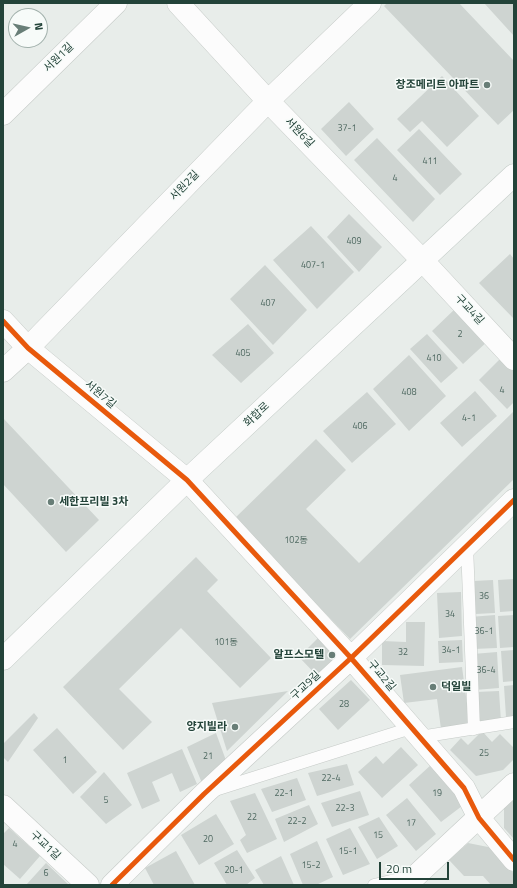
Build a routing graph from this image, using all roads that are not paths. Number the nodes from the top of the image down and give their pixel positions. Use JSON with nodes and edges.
{"nodes":[{"id":1,"x":116,"y":3,"type":"edge"},
{"id":2,"x":178,"y":3,"type":"edge"},
{"id":3,"x":370,"y":3,"type":"edge"},
{"id":4,"x":268,"y":101,"type":"junction"},
{"id":5,"x":3,"y":114,"type":"edge"},
{"id":6,"x":514,"y":175,"type":"edge"},
{"id":7,"x":423,"y":261,"type":"junction"},
{"id":8,"x":3,"y":321,"type":"edge"},
{"id":9,"x":28,"y":348,"type":"junction"},
{"id":10,"x":514,"y":359,"type":"edge"},
{"id":11,"x":3,"y":371,"type":"edge"},
{"id":12,"x":187,"y":480,"type":"junction"},
{"id":13,"x":514,"y":500,"type":"edge"},
{"id":14,"x":467,"y":545,"type":"junction"},
{"id":15,"x":351,"y":658,"type":"junction"},
{"id":16,"x":3,"y":659,"type":"edge"},
{"id":17,"x":514,"y":722,"type":"edge"},
{"id":18,"x":474,"y":729,"type":"junction"},
{"id":19,"x":415,"y":732,"type":"junction"},
{"id":20,"x":514,"y":784,"type":"edge"},
{"id":21,"x":204,"y":794,"type":"junction"},
{"id":22,"x":3,"y":806,"type":"edge"},
{"id":23,"x":478,"y":818,"type":"junction"},
{"id":24,"x":514,"y":860,"type":"edge"},
{"id":25,"x":411,"y":880,"type":"edge"},
{"id":26,"x":88,"y":885,"type":"edge"},
{"id":27,"x":112,"y":885,"type":"edge"},
{"id":28,"x":374,"y":885,"type":"edge"}],
"edges":[{"from":1,"to":5,"type":"street","name":"서원1길"},
{"from":2,"to":4,"type":"street","name":"서원6길"},
{"from":3,"to":4,"type":"street","name":"서원2길"},
{"from":4,"to":7,"type":"street","name":"서원6길"},
{"from":4,"to":9,"type":"street","name":"서원2길"},
{"from":6,"to":7,"type":"street","name":"화합로"},
{"from":7,"to":10,"type":"street","name":"구교4길"},
{"from":7,"to":12,"type":"street","name":"화합로"},
{"from":8,"to":9,"type":"street","name":"서원7길"},
{"from":9,"to":11,"type":"street","name":"서원2길"},
{"from":9,"to":12,"type":"street","name":"서원7길"},
{"from":12,"to":15,"type":"street","name":"구교2길"},
{"from":12,"to":16,"type":"street","name":"화합로"},
{"from":13,"to":14,"type":"street","name":"구교9길"},
{"from":14,"to":15,"type":"street","name":"구교9길"},
{"from":14,"to":18,"type":"lane"},
{"from":15,"to":19,"type":"street","name":"구교2길"},
{"from":15,"to":21,"type":"street","name":"구교9길"},
{"from":17,"to":18,"type":"lane"},
{"from":18,"to":19,"type":"lane"},
{"from":19,"to":21,"type":"lane"},
{"from":19,"to":23,"type":"street","name":"구교2길"},
{"from":20,"to":23,"type":"street"},
{"from":21,"to":27,"type":"street","name":"구교9길"},
{"from":22,"to":26,"type":"street","name":"구교1길"},
{"from":23,"to":24,"type":"street","name":"구교2길"},
{"from":23,"to":25,"type":"street"},
{"from":25,"to":28,"type":"lane"}]}
